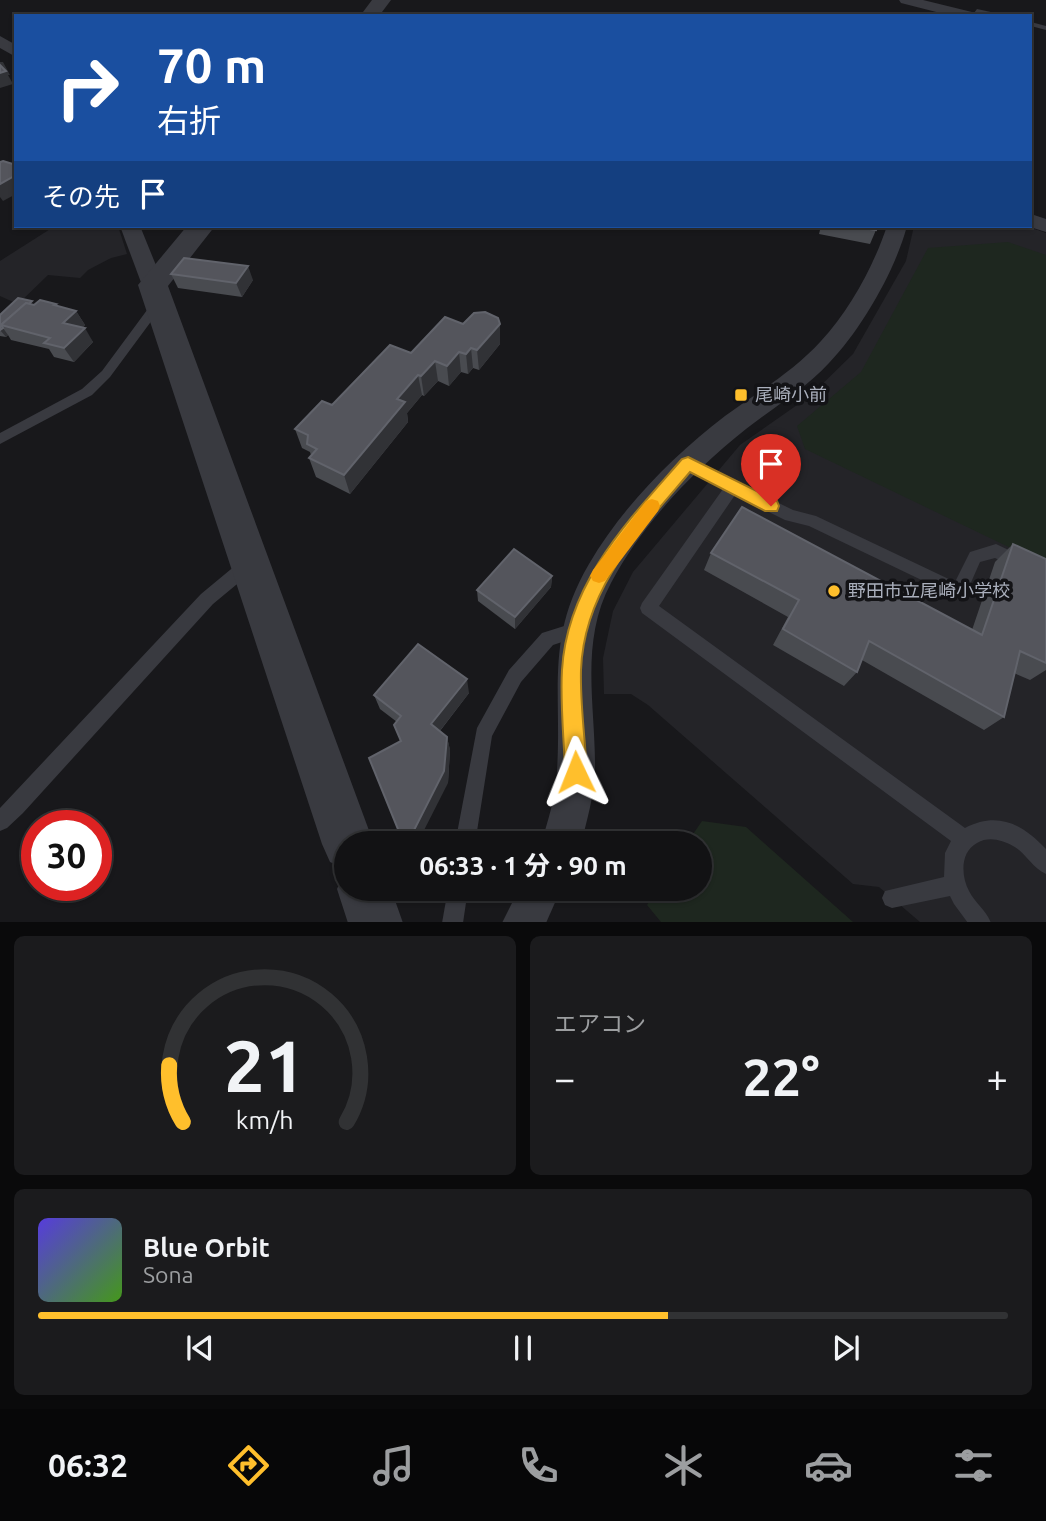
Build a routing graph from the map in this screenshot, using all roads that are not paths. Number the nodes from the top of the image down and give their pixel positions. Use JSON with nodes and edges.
{"nodes":[{"id":1,"x":382,"y":0,"type":"edge"},
{"id":2,"x":906,"y":0,"type":"edge"},
{"id":3,"x":976,"y":10,"type":"edge"},
{"id":4,"x":371,"y":14,"type":"edge"},
{"id":5,"x":131,"y":228,"type":"edge"},
{"id":6,"x":200,"y":228,"type":"edge"},
{"id":7,"x":896,"y":228,"type":"edge"},
{"id":8,"x":155,"y":295,"type":"junction"},
{"id":9,"x":0,"y":439,"type":"edge"},
{"id":10,"x":688,"y":464,"type":"junction"},
{"id":11,"x":733,"y":486,"type":"junction"},
{"id":12,"x":249,"y":564,"type":"junction"},
{"id":13,"x":1046,"y":576,"type":"edge"},
{"id":14,"x":577,"y":630,"type":"junction"},
{"id":15,"x":0,"y":821,"type":"edge"},
{"id":16,"x":343,"y":831,"type":"edge"},
{"id":17,"x":467,"y":831,"type":"edge"},
{"id":18,"x":565,"y":831,"type":"edge"},
{"id":19,"x":963,"y":838,"type":"junction"},
{"id":20,"x":1044,"y":857,"type":"edge"},
{"id":21,"x":957,"y":884,"type":"junction"},
{"id":22,"x":892,"y":898,"type":"dead end"},
{"id":23,"x":368,"y":901,"type":"edge"},
{"id":24,"x":456,"y":901,"type":"edge"},
{"id":25,"x":534,"y":901,"type":"edge"},
{"id":26,"x":376,"y":922,"type":"edge"},
{"id":27,"x":452,"y":922,"type":"edge"},
{"id":28,"x":523,"y":922,"type":"edge"},
{"id":29,"x":981,"y":922,"type":"edge"}],
"edges":[{"from":1,"to":4,"type":"street"},
{"from":2,"to":3,"type":"street"},
{"from":5,"to":8,"type":"street"},
{"from":6,"to":8,"type":"street"},
{"from":7,"to":10,"type":"street"},
{"from":8,"to":9,"type":"lane"},
{"from":8,"to":12,"type":"street"},
{"from":10,"to":11,"type":"lane"},
{"from":10,"to":14,"type":"street"},
{"from":11,"to":13,"type":"lane"},
{"from":11,"to":19,"type":"lane"},
{"from":12,"to":15,"type":"lane"},
{"from":12,"to":16,"type":"street"},
{"from":14,"to":17,"type":"lane"},
{"from":14,"to":18,"type":"street"},
{"from":19,"to":20,"type":"lane"},
{"from":19,"to":21,"type":"lane"},
{"from":21,"to":22,"type":"lane"},
{"from":21,"to":29,"type":"lane"},
{"from":23,"to":26,"type":"street"},
{"from":24,"to":27,"type":"lane"},
{"from":25,"to":28,"type":"street"}]}
